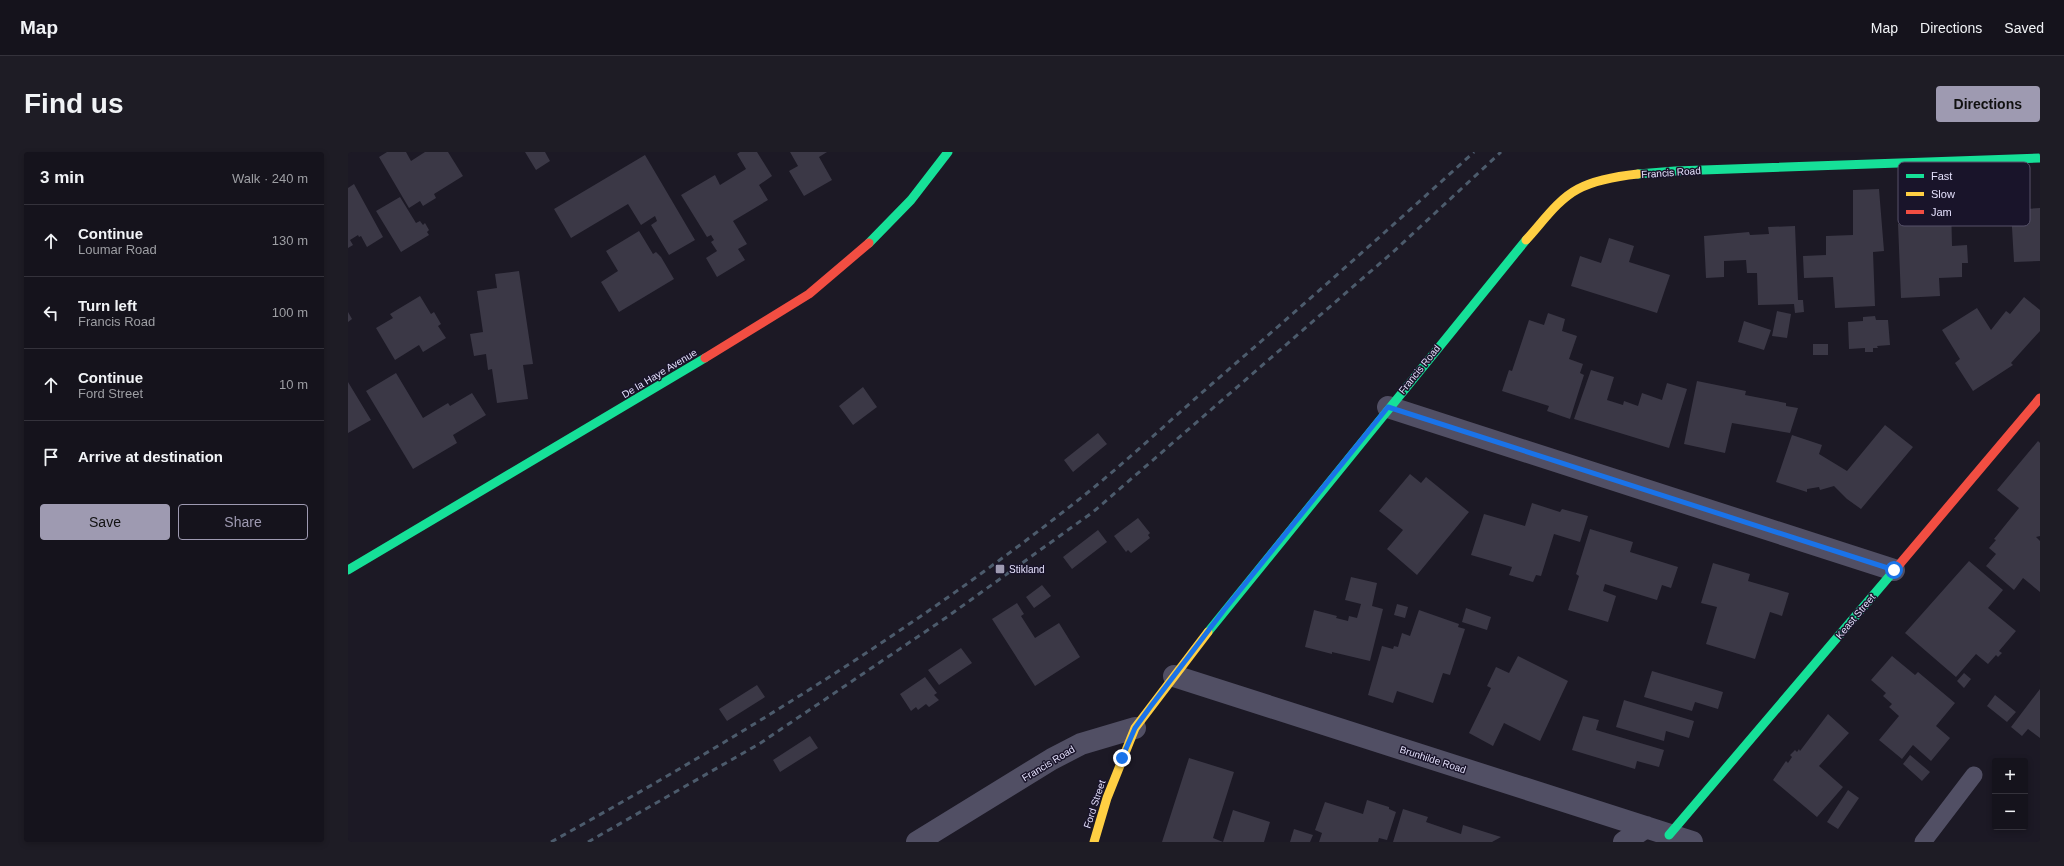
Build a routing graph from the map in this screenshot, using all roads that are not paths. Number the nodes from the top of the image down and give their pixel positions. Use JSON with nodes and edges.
{"nodes":[{"id":1,"x":948,"y":152,"type":"edge"},
{"id":2,"x":2040,"y":158,"type":"edge"},
{"id":3,"x":1928,"y":162,"type":"edge"},
{"id":4,"x":1898,"y":163,"type":"edge"},
{"id":5,"x":2040,"y":398,"type":"edge"},
{"id":6,"x":1388,"y":407,"type":"junction"},
{"id":7,"x":348,"y":570,"type":"edge"},
{"id":8,"x":1894,"y":570,"type":"junction"},
{"id":9,"x":1174,"y":676,"type":"junction"},
{"id":10,"x":1135,"y":728,"type":"junction"},
{"id":11,"x":1974,"y":775,"type":"dead end"},
{"id":12,"x":1646,"y":827,"type":"junction"},
{"id":13,"x":1669,"y":835,"type":"junction"},
{"id":14,"x":918,"y":842,"type":"edge"},
{"id":15,"x":1094,"y":842,"type":"edge"},
{"id":16,"x":1624,"y":842,"type":"edge"},
{"id":17,"x":1692,"y":842,"type":"edge"},
{"id":18,"x":1923,"y":842,"type":"edge"}],
"edges":[{"from":1,"to":7,"type":"street","name":"De la Haye Avenue"},
{"from":2,"to":3,"type":"street","name":"Francis Road"},
{"from":4,"to":6,"type":"street","name":"Francis Road"},
{"from":5,"to":8,"type":"street","name":"Keast Street"},
{"from":6,"to":8,"type":"street"},
{"from":6,"to":9,"type":"street","name":"Francis Road"},
{"from":8,"to":13,"type":"street","name":"Keast Street"},
{"from":9,"to":10,"type":"street","name":"Francis Road"},
{"from":9,"to":12,"type":"street","name":"Brunhilde Road"},
{"from":10,"to":14,"type":"street","name":"Francis Road"},
{"from":10,"to":15,"type":"street","name":"Ford Street"},
{"from":11,"to":18,"type":"lane"},
{"from":12,"to":13,"type":"street","name":"Brunhilde Road"},
{"from":12,"to":16,"type":"street"},
{"from":13,"to":17,"type":"street","name":"Brunhilde Road"}]}
